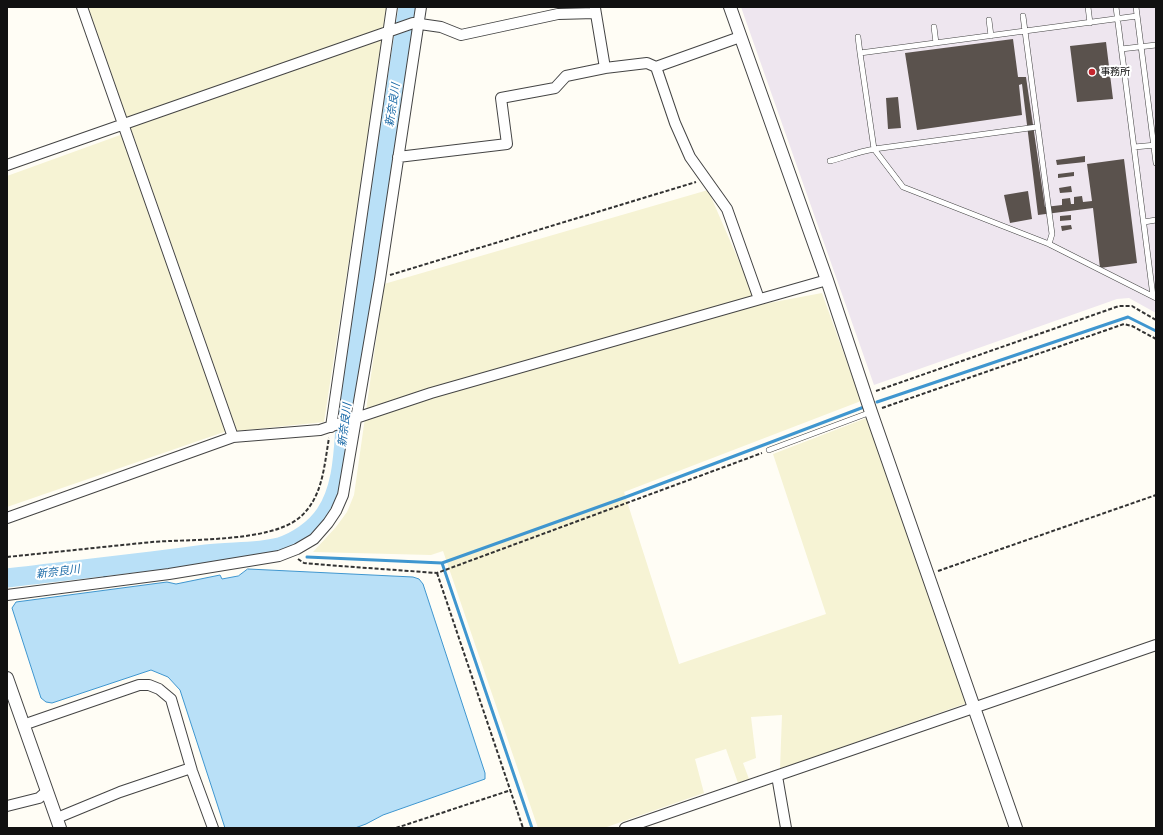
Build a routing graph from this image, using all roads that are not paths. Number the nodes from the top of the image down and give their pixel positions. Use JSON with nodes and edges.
{"nodes":[{"id":1,"x":82,"y":7,"type":"edge"},
{"id":2,"x":392,"y":7,"type":"edge"},
{"id":3,"x":421,"y":7,"type":"edge"},
{"id":4,"x":730,"y":7,"type":"edge"},
{"id":5,"x":1088,"y":7,"type":"edge"},
{"id":6,"x":1116,"y":7,"type":"edge"},
{"id":7,"x":1136,"y":7,"type":"edge"},
{"id":8,"x":595,"y":10,"type":"edge"},
{"id":9,"x":1023,"y":16,"type":"dead end"},
{"id":10,"x":1137,"y":16,"type":"junction"},
{"id":11,"x":1118,"y":19,"type":"junction"},
{"id":12,"x":989,"y":20,"type":"dead end"},
{"id":13,"x":416,"y":23,"type":"junction"},
{"id":14,"x":1090,"y":23,"type":"junction"},
{"id":15,"x":934,"y":27,"type":"dead end"},
{"id":16,"x":392,"y":31,"type":"junction"},
{"id":17,"x":1025,"y":31,"type":"junction"},
{"id":18,"x":991,"y":36,"type":"junction"},
{"id":19,"x":740,"y":37,"type":"junction"},
{"id":20,"x":858,"y":37,"type":"dead end"},
{"id":21,"x":936,"y":43,"type":"junction"},
{"id":22,"x":1156,"y":45,"type":"edge"},
{"id":23,"x":1141,"y":47,"type":"junction"},
{"id":24,"x":1121,"y":49,"type":"junction"},
{"id":25,"x":860,"y":53,"type":"junction"},
{"id":26,"x":656,"y":67,"type":"junction"},
{"id":27,"x":605,"y":68,"type":"junction"},
{"id":28,"x":123,"y":124,"type":"junction"},
{"id":29,"x":1038,"y":127,"type":"junction"},
{"id":30,"x":1155,"y":145,"type":"edge"},
{"id":31,"x":1134,"y":147,"type":"junction"},
{"id":32,"x":874,"y":149,"type":"junction"},
{"id":33,"x":398,"y":157,"type":"junction"},
{"id":34,"x":830,"y":161,"type":"dead end"},
{"id":35,"x":1156,"y":163,"type":"edge"},
{"id":36,"x":7,"y":166,"type":"edge"},
{"id":37,"x":1156,"y":220,"type":"edge"},
{"id":38,"x":1144,"y":222,"type":"junction"},
{"id":39,"x":1049,"y":244,"type":"junction"},
{"id":40,"x":827,"y":280,"type":"junction"},
{"id":41,"x":1155,"y":297,"type":"edge"},
{"id":42,"x":760,"y":299,"type":"junction"},
{"id":43,"x":871,"y":412,"type":"junction"},
{"id":44,"x":354,"y":418,"type":"junction"},
{"id":45,"x":333,"y":426,"type":"junction"},
{"id":46,"x":233,"y":437,"type":"junction"},
{"id":47,"x":769,"y":450,"type":"road end"},
{"id":48,"x":7,"y":518,"type":"edge"},
{"id":49,"x":7,"y":595,"type":"edge"},
{"id":50,"x":1156,"y":645,"type":"edge"},
{"id":51,"x":7,"y":678,"type":"edge"},
{"id":52,"x":11,"y":700,"type":"edge"},
{"id":53,"x":975,"y":708,"type":"junction"},
{"id":54,"x":23,"y":725,"type":"junction"},
{"id":55,"x":191,"y":768,"type":"junction"},
{"id":56,"x":777,"y":776,"type":"junction"},
{"id":57,"x":47,"y":791,"type":"junction"},
{"id":58,"x":7,"y":806,"type":"edge"},
{"id":59,"x":59,"y":823,"type":"edge"},
{"id":60,"x":213,"y":828,"type":"edge"},
{"id":61,"x":625,"y":828,"type":"edge"},
{"id":62,"x":786,"y":828,"type":"edge"},
{"id":63,"x":1016,"y":828,"type":"edge"}],
"edges":[{"from":1,"to":28,"type":"street"},
{"from":2,"to":16,"type":"street"},
{"from":3,"to":13,"type":"street"},
{"from":4,"to":19,"type":"street"},
{"from":5,"to":14,"type":"lane"},
{"from":6,"to":11,"type":"lane"},
{"from":7,"to":10,"type":"lane"},
{"from":8,"to":13,"type":"street"},
{"from":8,"to":27,"type":"street"},
{"from":9,"to":17,"type":"lane"},
{"from":10,"to":11,"type":"lane"},
{"from":10,"to":23,"type":"lane"},
{"from":11,"to":14,"type":"lane"},
{"from":11,"to":24,"type":"lane"},
{"from":12,"to":18,"type":"lane"},
{"from":13,"to":16,"type":"street"},
{"from":13,"to":33,"type":"street"},
{"from":14,"to":17,"type":"lane"},
{"from":15,"to":21,"type":"lane"},
{"from":16,"to":28,"type":"street"},
{"from":16,"to":45,"type":"street"},
{"from":17,"to":18,"type":"lane"},
{"from":17,"to":29,"type":"lane"},
{"from":18,"to":21,"type":"lane"},
{"from":19,"to":26,"type":"street"},
{"from":19,"to":40,"type":"street"},
{"from":20,"to":25,"type":"lane"},
{"from":21,"to":25,"type":"lane"},
{"from":22,"to":23,"type":"lane"},
{"from":23,"to":24,"type":"lane"},
{"from":23,"to":30,"type":"lane"},
{"from":24,"to":31,"type":"lane"},
{"from":25,"to":32,"type":"lane"},
{"from":26,"to":27,"type":"street"},
{"from":26,"to":42,"type":"street"},
{"from":27,"to":33,"type":"street"},
{"from":28,"to":36,"type":"street"},
{"from":28,"to":46,"type":"street"},
{"from":29,"to":32,"type":"lane"},
{"from":29,"to":39,"type":"lane"},
{"from":30,"to":31,"type":"lane"},
{"from":30,"to":35,"type":"lane"},
{"from":31,"to":38,"type":"lane"},
{"from":32,"to":34,"type":"lane"},
{"from":32,"to":39,"type":"lane"},
{"from":33,"to":44,"type":"street"},
{"from":37,"to":38,"type":"lane"},
{"from":38,"to":41,"type":"lane"},
{"from":39,"to":41,"type":"lane"},
{"from":40,"to":42,"type":"street"},
{"from":40,"to":43,"type":"street"},
{"from":42,"to":44,"type":"street"},
{"from":43,"to":47,"type":"lane"},
{"from":43,"to":53,"type":"street"},
{"from":44,"to":45,"type":"street"},
{"from":44,"to":49,"type":"street"},
{"from":45,"to":46,"type":"street"},
{"from":46,"to":48,"type":"street"},
{"from":50,"to":53,"type":"street"},
{"from":51,"to":52,"type":"street"},
{"from":52,"to":54,"type":"street"},
{"from":53,"to":56,"type":"street"},
{"from":53,"to":63,"type":"street"},
{"from":54,"to":55,"type":"street"},
{"from":54,"to":57,"type":"street"},
{"from":55,"to":59,"type":"street"},
{"from":55,"to":60,"type":"street"},
{"from":56,"to":61,"type":"street"},
{"from":56,"to":62,"type":"street"},
{"from":57,"to":58,"type":"street"},
{"from":57,"to":59,"type":"street"}]}
